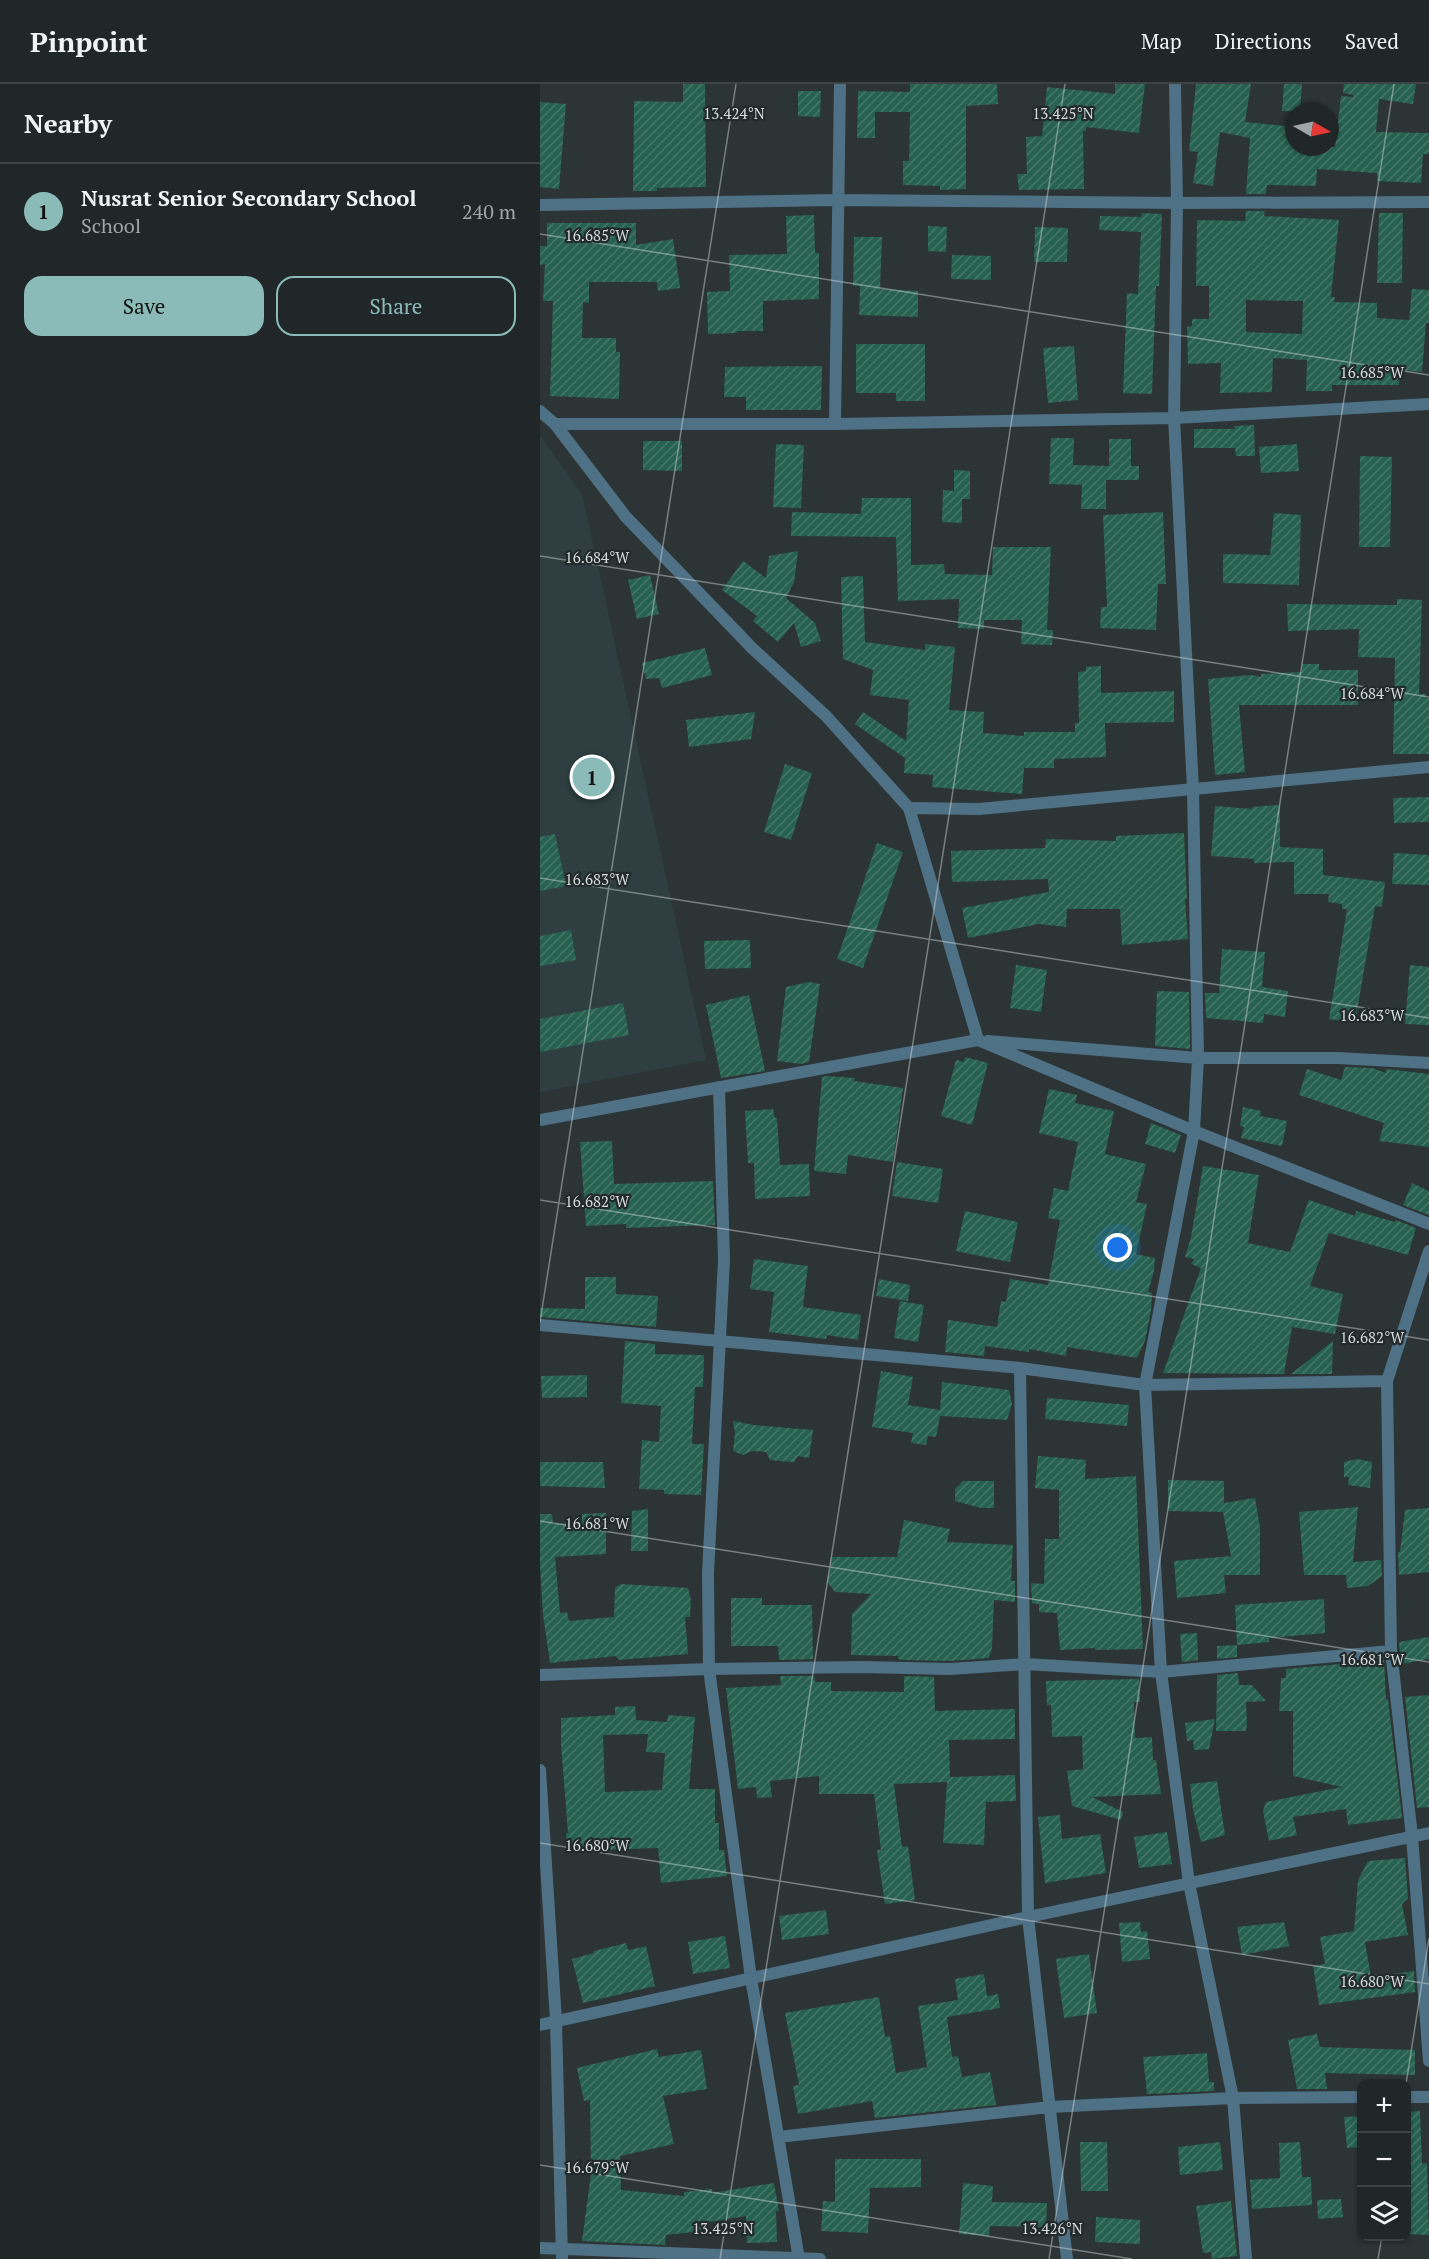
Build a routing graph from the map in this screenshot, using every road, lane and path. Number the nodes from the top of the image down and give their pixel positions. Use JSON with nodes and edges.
{"nodes":[{"id":1,"x":840,"y":84,"type":"edge"},
{"id":2,"x":1175,"y":84,"type":"edge"},
{"id":3,"x":837,"y":200,"type":"junction"},
{"id":4,"x":1429,"y":202,"type":"edge"},
{"id":5,"x":1177,"y":203,"type":"junction"},
{"id":6,"x":540,"y":205,"type":"edge"},
{"id":7,"x":1429,"y":404,"type":"edge"},
{"id":8,"x":540,"y":411,"type":"edge"},
{"id":9,"x":1174,"y":418,"type":"junction"},
{"id":10,"x":555,"y":424,"type":"junction"},
{"id":11,"x":836,"y":424,"type":"junction"},
{"id":12,"x":1429,"y":768,"type":"edge"},
{"id":13,"x":1193,"y":789,"type":"junction"},
{"id":14,"x":909,"y":808,"type":"junction"},
{"id":15,"x":978,"y":1040,"type":"junction"},
{"id":16,"x":1197,"y":1058,"type":"junction"},
{"id":17,"x":1429,"y":1063,"type":"edge"},
{"id":18,"x":719,"y":1087,"type":"junction"},
{"id":19,"x":540,"y":1120,"type":"edge"},
{"id":20,"x":1194,"y":1131,"type":"junction"},
{"id":21,"x":1429,"y":1224,"type":"edge"},
{"id":22,"x":1429,"y":1251,"type":"edge"},
{"id":23,"x":540,"y":1325,"type":"edge"},
{"id":24,"x":721,"y":1342,"type":"junction"},
{"id":25,"x":1020,"y":1368,"type":"junction"},
{"id":26,"x":1387,"y":1381,"type":"junction"},
{"id":27,"x":1145,"y":1385,"type":"junction"},
{"id":28,"x":1391,"y":1651,"type":"junction"},
{"id":29,"x":1025,"y":1664,"type":"junction"},
{"id":30,"x":709,"y":1669,"type":"junction"},
{"id":31,"x":1161,"y":1672,"type":"junction"},
{"id":32,"x":540,"y":1675,"type":"edge"},
{"id":33,"x":540,"y":1770,"type":"edge"},
{"id":34,"x":1429,"y":1833,"type":"edge"},
{"id":35,"x":1412,"y":1836,"type":"junction"},
{"id":36,"x":1189,"y":1883,"type":"junction"},
{"id":37,"x":1028,"y":1917,"type":"junction"},
{"id":38,"x":751,"y":1978,"type":"junction"},
{"id":39,"x":556,"y":2021,"type":"junction"},
{"id":40,"x":540,"y":2025,"type":"edge"},
{"id":41,"x":1429,"y":2061,"type":"edge"},
{"id":42,"x":1357,"y":2097,"type":"edge"},
{"id":43,"x":1411,"y":2097,"type":"edge"},
{"id":44,"x":1429,"y":2097,"type":"edge"},
{"id":45,"x":1233,"y":2098,"type":"junction"},
{"id":46,"x":1050,"y":2107,"type":"junction"},
{"id":47,"x":778,"y":2137,"type":"junction"},
{"id":48,"x":540,"y":2248,"type":"edge"},
{"id":49,"x":562,"y":2253,"type":"edge"},
{"id":50,"x":799,"y":2259,"type":"edge"},
{"id":51,"x":820,"y":2259,"type":"edge"},
{"id":52,"x":1067,"y":2259,"type":"edge"},
{"id":53,"x":1246,"y":2259,"type":"edge"}],
"edges":[{"from":1,"to":3,"type":"street"},
{"from":2,"to":5,"type":"street"},
{"from":3,"to":5,"type":"street"},
{"from":3,"to":6,"type":"street"},
{"from":3,"to":11,"type":"street"},
{"from":4,"to":5,"type":"street"},
{"from":5,"to":9,"type":"street"},
{"from":7,"to":9,"type":"street"},
{"from":8,"to":10,"type":"street"},
{"from":9,"to":11,"type":"street"},
{"from":9,"to":13,"type":"street"},
{"from":10,"to":11,"type":"street"},
{"from":10,"to":14,"type":"street"},
{"from":12,"to":13,"type":"street"},
{"from":13,"to":14,"type":"street"},
{"from":13,"to":16,"type":"street"},
{"from":14,"to":15,"type":"street"},
{"from":15,"to":16,"type":"street"},
{"from":15,"to":18,"type":"street"},
{"from":15,"to":20,"type":"street"},
{"from":16,"to":17,"type":"street"},
{"from":16,"to":20,"type":"street"},
{"from":18,"to":19,"type":"street"},
{"from":18,"to":24,"type":"street"},
{"from":20,"to":21,"type":"street"},
{"from":20,"to":27,"type":"street"},
{"from":22,"to":26,"type":"street"},
{"from":23,"to":24,"type":"street"},
{"from":24,"to":25,"type":"street"},
{"from":24,"to":30,"type":"street"},
{"from":25,"to":27,"type":"street"},
{"from":25,"to":29,"type":"street"},
{"from":26,"to":27,"type":"street"},
{"from":26,"to":28,"type":"street"},
{"from":27,"to":31,"type":"street"},
{"from":28,"to":31,"type":"street"},
{"from":28,"to":35,"type":"street"},
{"from":29,"to":30,"type":"street"},
{"from":29,"to":31,"type":"street"},
{"from":29,"to":37,"type":"street"},
{"from":30,"to":32,"type":"street"},
{"from":30,"to":38,"type":"street"},
{"from":31,"to":36,"type":"street"},
{"from":33,"to":39,"type":"street"},
{"from":34,"to":35,"type":"street"},
{"from":35,"to":36,"type":"street"},
{"from":35,"to":41,"type":"street"},
{"from":36,"to":37,"type":"street"},
{"from":36,"to":45,"type":"street"},
{"from":37,"to":38,"type":"street"},
{"from":37,"to":46,"type":"street"},
{"from":38,"to":39,"type":"street"},
{"from":38,"to":47,"type":"street"},
{"from":39,"to":40,"type":"street"},
{"from":39,"to":49,"type":"street"},
{"from":42,"to":45,"type":"street"},
{"from":43,"to":44,"type":"street"},
{"from":45,"to":46,"type":"street"},
{"from":45,"to":53,"type":"street"},
{"from":46,"to":47,"type":"street"},
{"from":46,"to":52,"type":"street"},
{"from":47,"to":50,"type":"street"},
{"from":48,"to":49,"type":"street"},
{"from":49,"to":50,"type":"street"},
{"from":50,"to":51,"type":"street"}]}
